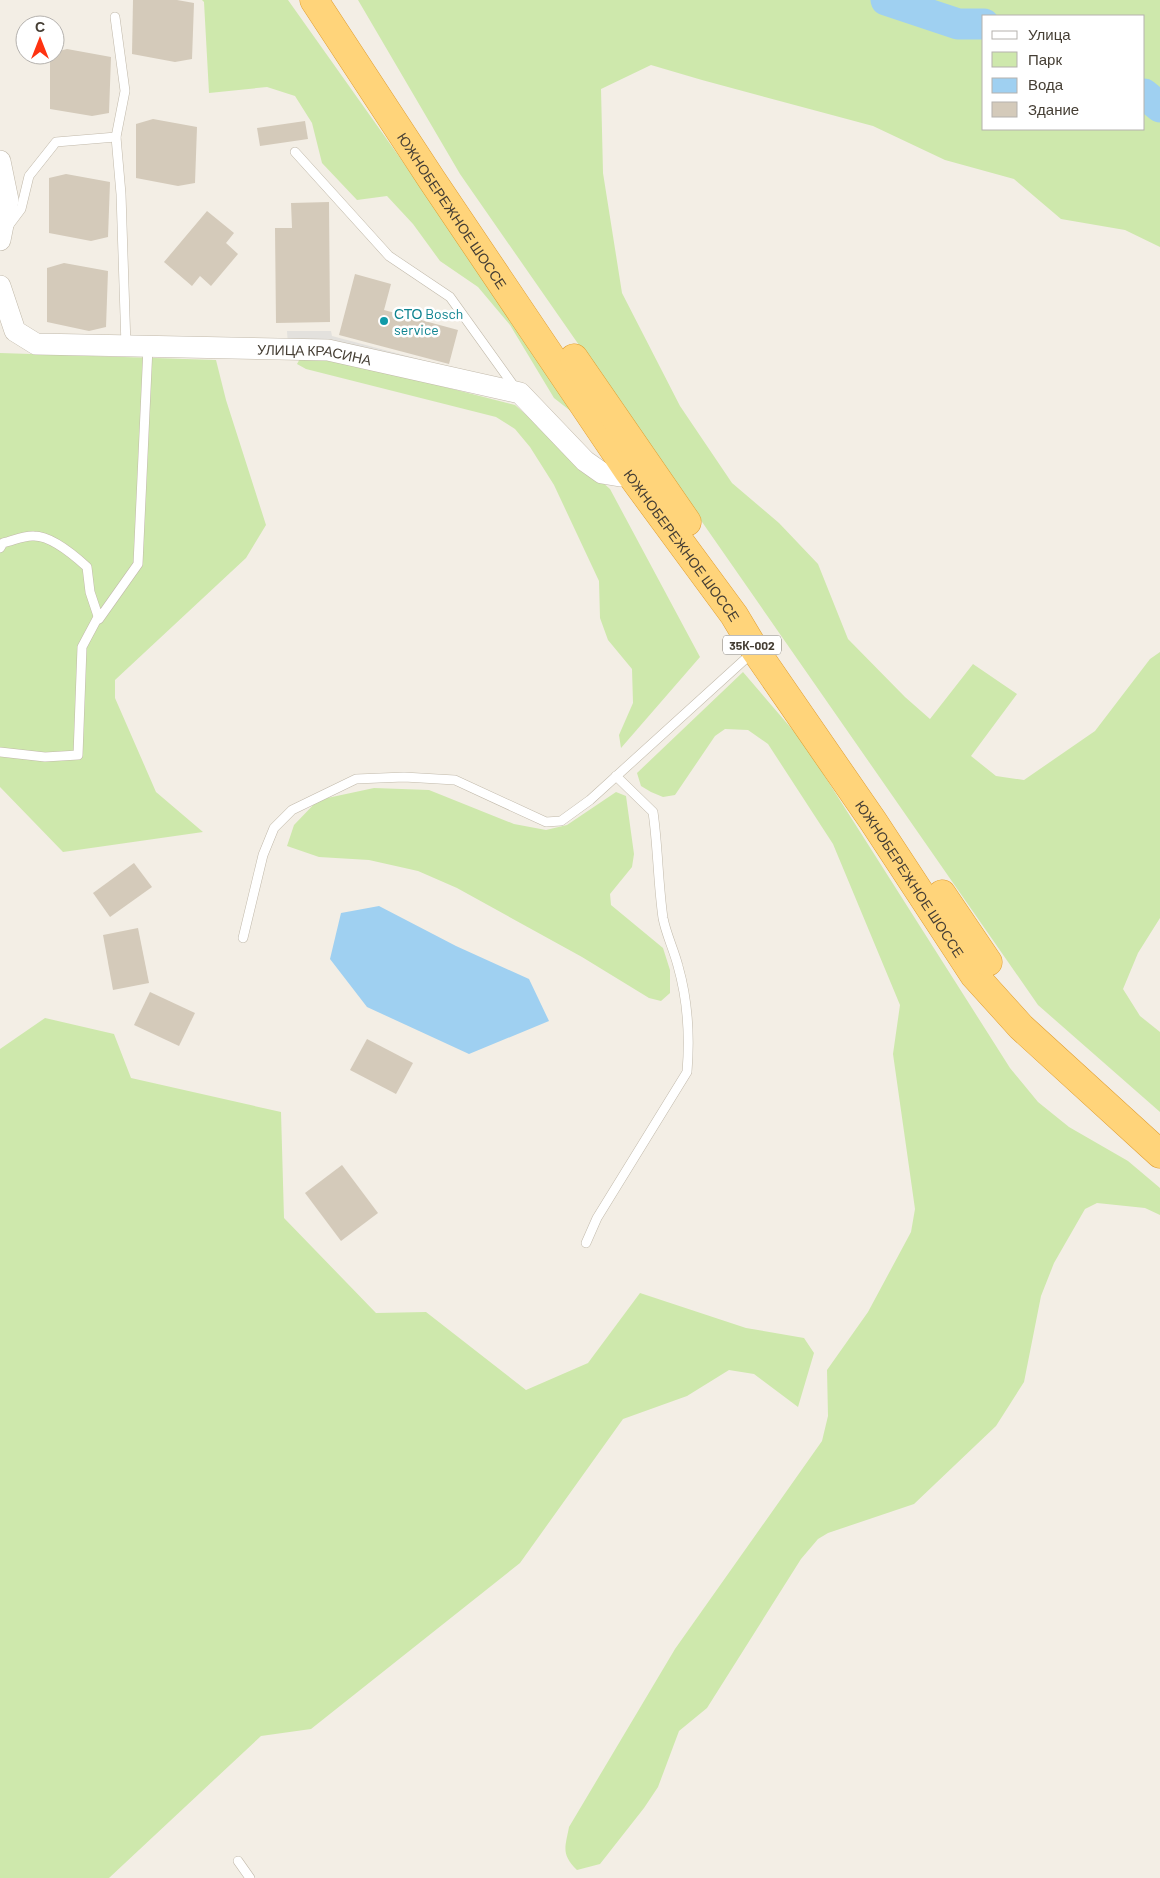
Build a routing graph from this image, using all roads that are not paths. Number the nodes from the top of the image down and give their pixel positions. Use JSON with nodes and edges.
{"nodes":[{"id":1,"x":323,"y":2,"type":"edge"},
{"id":2,"x":115,"y":17,"type":"dead end"},
{"id":3,"x":116,"y":137,"type":"junction"},
{"id":4,"x":295,"y":152,"type":"dead end"},
{"id":5,"x":0,"y":161,"type":"edge"},
{"id":6,"x":0,"y":238,"type":"edge"},
{"id":7,"x":0,"y":286,"type":"edge"},
{"id":8,"x":126,"y":346,"type":"junction"},
{"id":9,"x":148,"y":346,"type":"junction"},
{"id":10,"x":520,"y":393,"type":"junction"},
{"id":11,"x":638,"y":468,"type":"junction"},
{"id":12,"x":0,"y":548,"type":"edge"},
{"id":13,"x":98,"y":617,"type":"junction"},
{"id":14,"x":755,"y":650,"type":"junction"},
{"id":15,"x":0,"y":752,"type":"edge"},
{"id":16,"x":616,"y":776,"type":"junction"},
{"id":17,"x":880,"y":818,"type":"junction"},
{"id":18,"x":243,"y":938,"type":"dead end"},
{"id":19,"x":1160,"y":1130,"type":"edge"},
{"id":20,"x":1160,"y":1154,"type":"edge"},
{"id":21,"x":586,"y":1242,"type":"dead end"},
{"id":22,"x":238,"y":1861,"type":"dead end"},
{"id":23,"x":250,"y":1878,"type":"edge"}],
"edges":[{"from":1,"to":11,"type":"highway","name":"ЮЖНОБЕРЕЖНОЕ ШОССЕ"},
{"from":2,"to":3,"type":"lane"},
{"from":3,"to":6,"type":"lane"},
{"from":3,"to":8,"type":"lane"},
{"from":4,"to":10,"type":"lane"},
{"from":5,"to":6,"type":"street"},
{"from":7,"to":8,"type":"street","name":"УЛИЦА КРАСИНА"},
{"from":8,"to":9,"type":"street","name":"УЛИЦА КРАСИНА"},
{"from":9,"to":10,"type":"street","name":"УЛИЦА КРАСИНА"},
{"from":9,"to":13,"type":"lane"},
{"from":10,"to":11,"type":"street"},
{"from":11,"to":14,"type":"highway","name":"ЮЖНОБЕРЕЖНОЕ ШОССЕ","number":"35К-002"},
{"from":11,"to":17,"type":"highway","name":"ЮЖНОБЕРЕЖНОЕ ШОССЕ","number":"35К-002"},
{"from":12,"to":13,"type":"lane"},
{"from":13,"to":15,"type":"lane"},
{"from":14,"to":16,"type":"lane"},
{"from":14,"to":17,"type":"highway","name":"ЮЖНОБЕРЕЖНОЕ ШОССЕ","number":"35К-002"},
{"from":16,"to":18,"type":"lane"},
{"from":16,"to":21,"type":"lane"},
{"from":17,"to":19,"type":"highway","name":"ЮЖНОБЕРЕЖНОЕ ШОССЕ"},
{"from":17,"to":20,"type":"highway","name":"ЮЖНОБЕРЕЖНОЕ ШОССЕ"},
{"from":22,"to":23,"type":"lane"}]}
